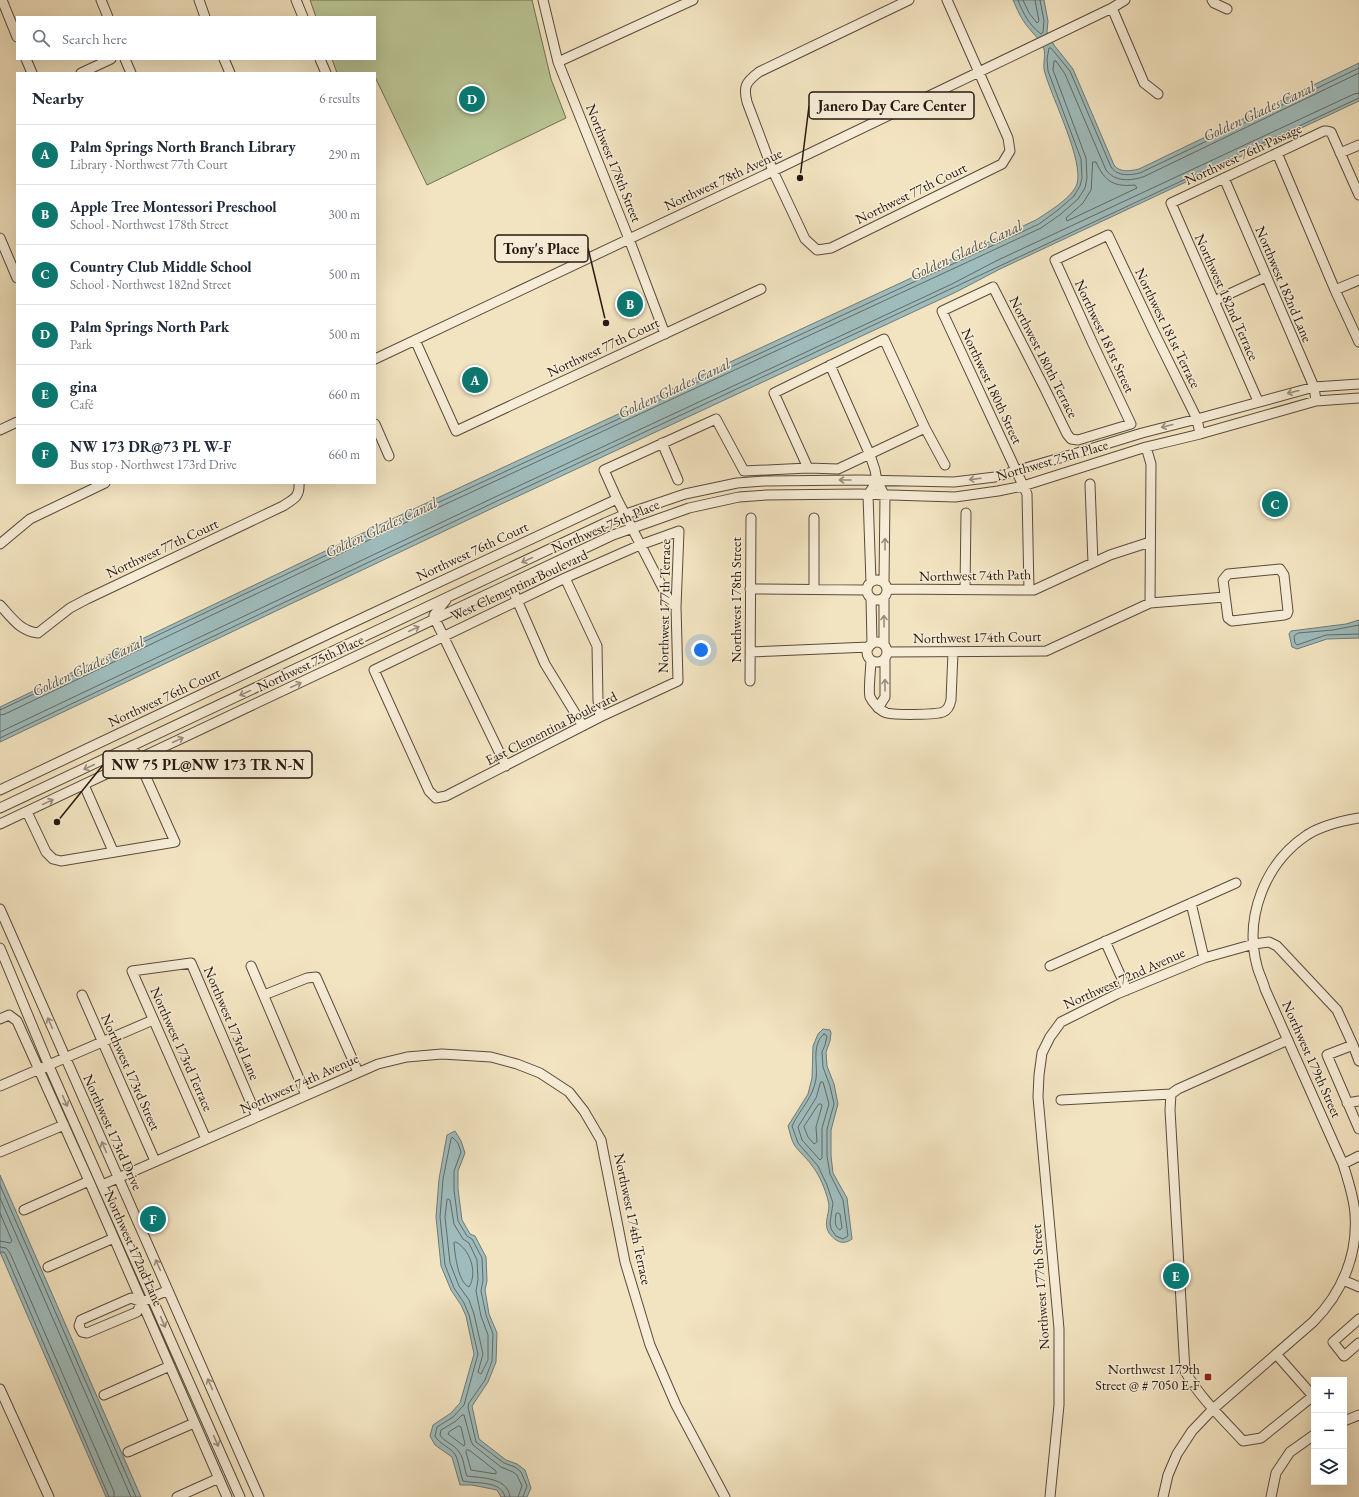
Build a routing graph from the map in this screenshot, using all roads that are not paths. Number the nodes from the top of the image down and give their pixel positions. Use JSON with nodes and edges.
{"nodes":[{"id":1,"x":2,"y":0,"type":"edge"},
{"id":2,"x":101,"y":0,"type":"edge"},
{"id":3,"x":199,"y":0,"type":"edge"},
{"id":4,"x":296,"y":0,"type":"edge"},
{"id":5,"x":543,"y":0,"type":"edge"},
{"id":6,"x":693,"y":0,"type":"edge"},
{"id":7,"x":909,"y":0,"type":"edge"},
{"id":8,"x":947,"y":0,"type":"edge"},
{"id":9,"x":1125,"y":0,"type":"edge"},
{"id":10,"x":1212,"y":0,"type":"edge"},
{"id":11,"x":1112,"y":8,"type":"junction"},
{"id":12,"x":1227,"y":9,"type":"dead end"},
{"id":13,"x":108,"y":16,"type":"edge"},
{"id":14,"x":205,"y":16,"type":"edge"},
{"id":15,"x":303,"y":16,"type":"edge"},
{"id":16,"x":16,"y":35,"type":"edge"},
{"id":17,"x":26,"y":60,"type":"edge"},
{"id":18,"x":109,"y":60,"type":"edge"},
{"id":19,"x":125,"y":60,"type":"edge"},
{"id":20,"x":224,"y":60,"type":"edge"},
{"id":21,"x":320,"y":60,"type":"edge"},
{"id":22,"x":558,"y":62,"type":"junction"},
{"id":23,"x":32,"y":72,"type":"edge"},
{"id":24,"x":83,"y":72,"type":"edge"},
{"id":25,"x":131,"y":72,"type":"edge"},
{"id":26,"x":230,"y":72,"type":"edge"},
{"id":27,"x":326,"y":72,"type":"edge"},
{"id":28,"x":978,"y":72,"type":"junction"},
{"id":29,"x":1158,"y":94,"type":"dead end"},
{"id":30,"x":1359,"y":145,"type":"edge"},
{"id":31,"x":1276,"y":153,"type":"junction"},
{"id":32,"x":1340,"y":153,"type":"junction"},
{"id":33,"x":773,"y":171,"type":"junction"},
{"id":34,"x":1224,"y":178,"type":"junction"},
{"id":35,"x":1359,"y":195,"type":"edge"},
{"id":36,"x":1171,"y":203,"type":"joint"},
{"id":37,"x":1108,"y":235,"type":"joint"},
{"id":38,"x":0,"y":238,"type":"edge"},
{"id":39,"x":629,"y":239,"type":"junction"},
{"id":40,"x":16,"y":276,"type":"edge"},
{"id":41,"x":1266,"y":277,"type":"junction"},
{"id":42,"x":1359,"y":280,"type":"edge"},
{"id":43,"x":993,"y":287,"type":"joint"},
{"id":44,"x":762,"y":289,"type":"dead end"},
{"id":45,"x":1335,"y":290,"type":"junction"},
{"id":46,"x":1214,"y":301,"type":"junction"},
{"id":47,"x":666,"y":334,"type":"junction"},
{"id":48,"x":415,"y":340,"type":"junction"},
{"id":49,"x":1359,"y":342,"type":"edge"},
{"id":50,"x":376,"y":359,"type":"edge"},
{"id":51,"x":830,"y":365,"type":"junction"},
{"id":52,"x":1359,"y":384,"type":"edge"},
{"id":53,"x":1314,"y":387,"type":"junction"},
{"id":54,"x":1359,"y":398,"type":"edge"},
{"id":55,"x":1258,"y":401,"type":"junction"},
{"id":56,"x":1316,"y":401,"type":"junction"},
{"id":57,"x":1196,"y":419,"type":"junction"},
{"id":58,"x":16,"y":422,"type":"edge"},
{"id":59,"x":376,"y":426,"type":"edge"},
{"id":60,"x":925,"y":428,"type":"junction"},
{"id":61,"x":0,"y":430,"type":"edge"},
{"id":62,"x":1200,"y":434,"type":"junction"},
{"id":63,"x":1071,"y":439,"type":"joint"},
{"id":64,"x":662,"y":443,"type":"junction"},
{"id":65,"x":1146,"y":447,"type":"junction"},
{"id":66,"x":870,"y":455,"type":"junction"},
{"id":67,"x":389,"y":456,"type":"dead end"},
{"id":68,"x":945,"y":465,"type":"dead end"},
{"id":69,"x":808,"y":468,"type":"junction"},
{"id":70,"x":1016,"y":471,"type":"junction"},
{"id":71,"x":678,"y":480,"type":"dead end"},
{"id":72,"x":878,"y":481,"type":"junction"},
{"id":73,"x":103,"y":484,"type":"edge"},
{"id":74,"x":1090,"y":484,"type":"dead end"},
{"id":75,"x":1023,"y":486,"type":"junction"},
{"id":76,"x":299,"y":488,"type":"edge"},
{"id":77,"x":868,"y":495,"type":"junction"},
{"id":78,"x":885,"y":496,"type":"junction"},
{"id":79,"x":617,"y":499,"type":"junction"},
{"id":80,"x":966,"y":513,"type":"dead end"},
{"id":81,"x":626,"y":514,"type":"junction"},
{"id":82,"x":751,"y":518,"type":"dead end"},
{"id":83,"x":814,"y":518,"type":"dead end"},
{"id":84,"x":632,"y":527,"type":"junction"},
{"id":85,"x":679,"y":531,"type":"joint"},
{"id":86,"x":1150,"y":542,"type":"junction"},
{"id":87,"x":0,"y":544,"type":"edge"},
{"id":88,"x":640,"y":545,"type":"junction"},
{"id":89,"x":1093,"y":563,"type":"junction"},
{"id":90,"x":566,"y":578,"type":"junction"},
{"id":91,"x":510,"y":584,"type":"junction"},
{"id":92,"x":750,"y":589,"type":"junction"},
{"id":93,"x":814,"y":589,"type":"junction"},
{"id":94,"x":966,"y":589,"type":"junction"},
{"id":95,"x":869,"y":590,"type":"junction"},
{"id":96,"x":885,"y":590,"type":"junction"},
{"id":97,"x":1029,"y":590,"type":"junction"},
{"id":98,"x":451,"y":596,"type":"junction"},
{"id":99,"x":1225,"y":597,"type":"junction"},
{"id":100,"x":518,"y":601,"type":"junction"},
{"id":101,"x":1150,"y":603,"type":"junction"},
{"id":102,"x":0,"y":605,"type":"edge"},
{"id":103,"x":676,"y":607,"type":"junction"},
{"id":104,"x":435,"y":619,"type":"junction"},
{"id":105,"x":339,"y":629,"type":"junction"},
{"id":106,"x":443,"y":636,"type":"junction"},
{"id":107,"x":347,"y":645,"type":"junction"},
{"id":108,"x":870,"y":646,"type":"junction"},
{"id":109,"x":750,"y":652,"type":"junction"},
{"id":110,"x":885,"y":652,"type":"junction"},
{"id":111,"x":953,"y":652,"type":"junction"},
{"id":112,"x":353,"y":658,"type":"junction"},
{"id":113,"x":871,"y":660,"type":"junction"},
{"id":114,"x":678,"y":681,"type":"joint"},
{"id":115,"x":750,"y":682,"type":"dead end"},
{"id":116,"x":878,"y":708,"type":"junction"},
{"id":117,"x":600,"y":717,"type":"junction"},
{"id":118,"x":583,"y":726,"type":"junction"},
{"id":119,"x":132,"y":746,"type":"junction"},
{"id":120,"x":138,"y":760,"type":"junction"},
{"id":121,"x":506,"y":766,"type":"junction"},
{"id":122,"x":84,"y":785,"type":"junction"},
{"id":123,"x":0,"y":790,"type":"edge"},
{"id":124,"x":436,"y":798,"type":"joint"},
{"id":125,"x":0,"y":808,"type":"edge"},
{"id":126,"x":27,"y":812,"type":"junction"},
{"id":127,"x":1359,"y":818,"type":"edge"},
{"id":128,"x":0,"y":824,"type":"edge"},
{"id":129,"x":113,"y":851,"type":"junction"},
{"id":130,"x":1236,"y":883,"type":"dead end"},
{"id":131,"x":1191,"y":903,"type":"junction"},
{"id":132,"x":0,"y":909,"type":"edge"},
{"id":133,"x":1105,"y":941,"type":"junction"},
{"id":134,"x":1254,"y":944,"type":"junction"},
{"id":135,"x":0,"y":948,"type":"edge"},
{"id":136,"x":1204,"y":958,"type":"junction"},
{"id":137,"x":191,"y":963,"type":"joint"},
{"id":138,"x":251,"y":966,"type":"dead end"},
{"id":139,"x":1050,"y":966,"type":"dead end"},
{"id":140,"x":1127,"y":990,"type":"junction"},
{"id":141,"x":82,"y":995,"type":"dead end"},
{"id":142,"x":264,"y":996,"type":"junction"},
{"id":143,"x":0,"y":1019,"type":"edge"},
{"id":144,"x":153,"y":1020,"type":"junction"},
{"id":145,"x":1288,"y":1040,"type":"junction"},
{"id":146,"x":102,"y":1042,"type":"junction"},
{"id":147,"x":1352,"y":1045,"type":"junction"},
{"id":148,"x":66,"y":1058,"type":"junction"},
{"id":149,"x":1359,"y":1061,"type":"edge"},
{"id":150,"x":517,"y":1064,"type":"joint"},
{"id":151,"x":49,"y":1066,"type":"junction"},
{"id":152,"x":39,"y":1069,"type":"junction"},
{"id":153,"x":358,"y":1072,"type":"junction"},
{"id":154,"x":1038,"y":1074,"type":"joint"},
{"id":155,"x":0,"y":1086,"type":"edge"},
{"id":156,"x":1171,"y":1094,"type":"junction"},
{"id":157,"x":306,"y":1095,"type":"junction"},
{"id":158,"x":1061,"y":1100,"type":"dead end"},
{"id":159,"x":1359,"y":1101,"type":"edge"},
{"id":160,"x":1347,"y":1103,"type":"junction"},
{"id":161,"x":257,"y":1117,"type":"junction"},
{"id":162,"x":64,"y":1125,"type":"junction"},
{"id":163,"x":1359,"y":1129,"type":"edge"},
{"id":164,"x":206,"y":1139,"type":"junction"},
{"id":165,"x":0,"y":1152,"type":"edge"},
{"id":166,"x":1359,"y":1156,"type":"edge"},
{"id":167,"x":155,"y":1161,"type":"junction"},
{"id":168,"x":1343,"y":1164,"type":"junction"},
{"id":169,"x":118,"y":1178,"type":"junction"},
{"id":170,"x":89,"y":1181,"type":"junction"},
{"id":171,"x":102,"y":1185,"type":"junction"},
{"id":172,"x":24,"y":1210,"type":"dead end"},
{"id":173,"x":114,"y":1238,"type":"junction"},
{"id":174,"x":48,"y":1267,"type":"dead end"},
{"id":175,"x":1344,"y":1280,"type":"junction"},
{"id":176,"x":1359,"y":1287,"type":"edge"},
{"id":177,"x":168,"y":1290,"type":"junction"},
{"id":178,"x":152,"y":1296,"type":"junction"},
{"id":179,"x":142,"y":1302,"type":"junction"},
{"id":180,"x":1359,"y":1318,"type":"edge"},
{"id":181,"x":1359,"y":1343,"type":"edge"},
{"id":182,"x":1276,"y":1354,"type":"junction"},
{"id":183,"x":170,"y":1366,"type":"junction"},
{"id":184,"x":0,"y":1389,"type":"edge"},
{"id":185,"x":104,"y":1395,"type":"dead end"},
{"id":186,"x":1213,"y":1409,"type":"junction"},
{"id":187,"x":1359,"y":1415,"type":"edge"},
{"id":188,"x":1347,"y":1420,"type":"edge"},
{"id":189,"x":194,"y":1423,"type":"junction"},
{"id":190,"x":1311,"y":1437,"type":"edge"},
{"id":191,"x":128,"y":1452,"type":"dead end"},
{"id":192,"x":219,"y":1478,"type":"junction"},
{"id":193,"x":49,"y":1497,"type":"edge"},
{"id":194,"x":177,"y":1497,"type":"edge"},
{"id":195,"x":227,"y":1497,"type":"edge"},
{"id":196,"x":240,"y":1497,"type":"edge"},
{"id":197,"x":260,"y":1497,"type":"edge"},
{"id":198,"x":725,"y":1497,"type":"edge"},
{"id":199,"x":1050,"y":1497,"type":"edge"},
{"id":200,"x":1163,"y":1497,"type":"edge"},
{"id":201,"x":1271,"y":1497,"type":"edge"}],
"edges":[{"from":1,"to":16,"type":"street"},
{"from":2,"to":13,"type":"street"},
{"from":3,"to":14,"type":"street"},
{"from":4,"to":15,"type":"street"},
{"from":5,"to":22,"type":"street","name":"Northwest 178th Street"},
{"from":6,"to":22,"type":"street"},
{"from":7,"to":33,"type":"street"},
{"from":8,"to":28,"type":"street"},
{"from":9,"to":11,"type":"street","name":"Northwest 78th Avenue"},
{"from":10,"to":12,"type":"street"},
{"from":11,"to":28,"type":"street","name":"Northwest 78th Avenue"},
{"from":11,"to":29,"type":"street"},
{"from":17,"to":23,"type":"street"},
{"from":18,"to":24,"type":"street"},
{"from":19,"to":25,"type":"street"},
{"from":20,"to":26,"type":"street"},
{"from":21,"to":27,"type":"street"},
{"from":22,"to":39,"type":"street","name":"Northwest 178th Street"},
{"from":28,"to":33,"type":"street","name":"Northwest 78th Avenue"},
{"from":28,"to":33,"type":"street","name":"Northwest 77th Court"},
{"from":30,"to":32,"type":"street"},
{"from":31,"to":32,"type":"street","name":"Northwest 76th Passage"},
{"from":31,"to":34,"type":"street","name":"Northwest 76th Passage"},
{"from":31,"to":45,"type":"street"},
{"from":32,"to":35,"type":"street"},
{"from":33,"to":39,"type":"street","name":"Northwest 78th Avenue"},
{"from":34,"to":36,"type":"street","name":"Northwest 76th Passage"},
{"from":34,"to":41,"type":"street","name":"Northwest 182nd Lane"},
{"from":36,"to":46,"type":"street","name":"Northwest 182nd Terrace"},
{"from":37,"to":57,"type":"street","name":"Northwest 181st Terrace"},
{"from":37,"to":63,"type":"street","name":"Northwest 181st Street"},
{"from":38,"to":40,"type":"street"},
{"from":39,"to":47,"type":"street","name":"Northwest 178th Street"},
{"from":39,"to":48,"type":"street","name":"Northwest 78th Avenue"},
{"from":41,"to":46,"type":"street"},
{"from":41,"to":53,"type":"street","name":"Northwest 182nd Lane"},
{"from":42,"to":45,"type":"street"},
{"from":43,"to":63,"type":"street","name":"Northwest 180th Terrace"},
{"from":43,"to":70,"type":"street","name":"Northwest 180th Street"},
{"from":44,"to":47,"type":"street","name":"Northwest 77th Court"},
{"from":45,"to":49,"type":"street"},
{"from":46,"to":55,"type":"street","name":"Northwest 182nd Terrace"},
{"from":47,"to":48,"type":"street","name":"Northwest 77th Court"},
{"from":48,"to":50,"type":"street","name":"Northwest 78th Avenue"},
{"from":51,"to":60,"type":"street"},
{"from":51,"to":66,"type":"street"},
{"from":51,"to":69,"type":"street"},
{"from":52,"to":53,"type":"street","name":"Northwest 75th Place"},
{"from":53,"to":55,"type":"street","name":"Northwest 75th Place","one_way":true},
{"from":53,"to":56,"type":"street","name":"Northwest 182nd Lane"},
{"from":54,"to":56,"type":"street","name":"Northwest 75th Place"},
{"from":55,"to":57,"type":"street","name":"Northwest 75th Place"},
{"from":56,"to":62,"type":"street","name":"Northwest 75th Place"},
{"from":57,"to":62,"type":"street","name":"Northwest 181st Terrace"},
{"from":57,"to":70,"type":"street","name":"Northwest 75th Place","one_way":true},
{"from":58,"to":61,"type":"street"},
{"from":59,"to":67,"type":"street"},
{"from":60,"to":66,"type":"street"},
{"from":60,"to":68,"type":"street"},
{"from":62,"to":65,"type":"street","name":"Northwest 75th Place"},
{"from":64,"to":69,"type":"street"},
{"from":64,"to":71,"type":"street"},
{"from":64,"to":79,"type":"street"},
{"from":65,"to":75,"type":"street","name":"Northwest 75th Place"},
{"from":65,"to":86,"type":"street"},
{"from":66,"to":69,"type":"street"},
{"from":66,"to":72,"type":"street"},
{"from":70,"to":72,"type":"street","name":"Northwest 75th Place","one_way":true},
{"from":70,"to":75,"type":"street","name":"Northwest 180th Street"},
{"from":72,"to":77,"type":"street"},
{"from":72,"to":78,"type":"street"},
{"from":72,"to":81,"type":"street","name":"Northwest 75th Place","one_way":true},
{"from":73,"to":87,"type":"street"},
{"from":74,"to":89,"type":"street"},
{"from":75,"to":78,"type":"street","name":"Northwest 75th Place"},
{"from":75,"to":97,"type":"street","name":"Northwest 180th Street"},
{"from":76,"to":102,"type":"street","name":"Northwest 77th Court"},
{"from":77,"to":78,"type":"street","name":"Northwest 75th Place"},
{"from":77,"to":84,"type":"street","name":"Northwest 75th Place"},
{"from":77,"to":95,"type":"street"},
{"from":96,"to":78,"type":"street","one_way":true},
{"from":79,"to":81,"type":"street"},
{"from":79,"to":105,"type":"street","name":"Northwest 76th Court"},
{"from":80,"to":94,"type":"street"},
{"from":81,"to":84,"type":"street"},
{"from":81,"to":98,"type":"street","name":"Northwest 75th Place","one_way":true},
{"from":82,"to":92,"type":"street","name":"Northwest 178th Street"},
{"from":83,"to":93,"type":"street"},
{"from":84,"to":88,"type":"street"},
{"from":84,"to":91,"type":"street","name":"Northwest 75th Place"},
{"from":85,"to":88,"type":"street","name":"West Clementina Boulevard"},
{"from":85,"to":103,"type":"street","name":"Northwest 177th Terrace"},
{"from":86,"to":89,"type":"street","name":"Northwest 74th Path"},
{"from":86,"to":101,"type":"street"},
{"from":88,"to":90,"type":"street","name":"West Clementina Boulevard"},
{"from":88,"to":103,"type":"street"},
{"from":89,"to":97,"type":"street","name":"Northwest 74th Path"},
{"from":90,"to":100,"type":"street","name":"West Clementina Boulevard"},
{"from":90,"to":117,"type":"street"},
{"from":91,"to":100,"type":"street"},
{"from":91,"to":104,"type":"street","name":"Northwest 75th Place"},
{"from":92,"to":93,"type":"street"},
{"from":92,"to":109,"type":"street","name":"Northwest 178th Street"},
{"from":93,"to":95,"type":"street"},
{"from":94,"to":96,"type":"street","name":"Northwest 74th Path"},
{"from":94,"to":97,"type":"street","name":"Northwest 74th Path"},
{"from":95,"to":96,"type":"street"},
{"from":95,"to":96,"type":"street"},
{"from":95,"to":108,"type":"street"},
{"from":110,"to":96,"type":"street","one_way":true},
{"from":98,"to":104,"type":"street"},
{"from":98,"to":107,"type":"street","name":"Northwest 75th Place"},
{"from":99,"to":99,"type":"street"},
{"from":99,"to":101,"type":"street","name":"Northwest 174th Court"},
{"from":100,"to":106,"type":"street","name":"West Clementina Boulevard"},
{"from":100,"to":118,"type":"street"},
{"from":101,"to":111,"type":"street","name":"Northwest 174th Court"},
{"from":103,"to":114,"type":"street","name":"Northwest 177th Terrace"},
{"from":104,"to":106,"type":"street"},
{"from":112,"to":104,"type":"street","name":"Northwest 75th Place","one_way":true},
{"from":105,"to":107,"type":"street"},
{"from":105,"to":123,"type":"street","name":"Northwest 76th Court"},
{"from":106,"to":121,"type":"street"},
{"from":106,"to":124,"type":"street","name":"West Clementina Boulevard"},
{"from":107,"to":112,"type":"street"},
{"from":107,"to":119,"type":"street","name":"Northwest 75th Place","one_way":true},
{"from":108,"to":109,"type":"street"},
{"from":108,"to":110,"type":"street"},
{"from":108,"to":113,"type":"street"},
{"from":109,"to":115,"type":"street","name":"Northwest 178th Street"},
{"from":110,"to":111,"type":"street","name":"Northwest 174th Court"},
{"from":110,"to":113,"type":"street"},
{"from":116,"to":110,"type":"street","one_way":true},
{"from":111,"to":116,"type":"street"},
{"from":120,"to":112,"type":"street","name":"Northwest 75th Place","one_way":true},
{"from":113,"to":116,"type":"street"},
{"from":114,"to":117,"type":"street","name":"East Clementina Boulevard"},
{"from":117,"to":118,"type":"street","name":"East Clementina Boulevard"},
{"from":118,"to":121,"type":"street","name":"East Clementina Boulevard"},
{"from":119,"to":120,"type":"street"},
{"from":119,"to":125,"type":"street","name":"Northwest 75th Place","one_way":true},
{"from":120,"to":122,"type":"street","name":"Northwest 75th Place"},
{"from":120,"to":129,"type":"street"},
{"from":121,"to":124,"type":"street","name":"East Clementina Boulevard"},
{"from":126,"to":122,"type":"street","name":"Northwest 75th Place","one_way":true},
{"from":122,"to":129,"type":"street"},
{"from":126,"to":128,"type":"street","name":"Northwest 75th Place"},
{"from":126,"to":129,"type":"street"},
{"from":127,"to":134,"type":"street","name":"Northwest 179th Street"},
{"from":130,"to":131,"type":"street"},
{"from":131,"to":133,"type":"street"},
{"from":131,"to":136,"type":"street"},
{"from":148,"to":132,"type":"street","name":"Northwest 173rd Drive","one_way":true},
{"from":133,"to":139,"type":"street"},
{"from":133,"to":140,"type":"street"},
{"from":134,"to":136,"type":"street","name":"Northwest 72nd Avenue"},
{"from":134,"to":145,"type":"street","name":"Northwest 179th Street"},
{"from":134,"to":147,"type":"street","name":"Northwest 72nd Avenue"},
{"from":135,"to":151,"type":"street"},
{"from":136,"to":140,"type":"street","name":"Northwest 72nd Avenue"},
{"from":137,"to":144,"type":"street","name":"Northwest 173rd Terrace"},
{"from":137,"to":161,"type":"street","name":"Northwest 173rd Lane"},
{"from":138,"to":142,"type":"street"},
{"from":140,"to":154,"type":"street","name":"Northwest 72nd Avenue"},
{"from":141,"to":146,"type":"street","name":"Northwest 173rd Street"},
{"from":142,"to":153,"type":"street"},
{"from":142,"to":157,"type":"street"},
{"from":143,"to":152,"type":"street","name":"Northwest 172nd Lane"},
{"from":144,"to":146,"type":"street"},
{"from":144,"to":164,"type":"street","name":"Northwest 173rd Terrace"},
{"from":145,"to":156,"type":"street"},
{"from":145,"to":168,"type":"street","name":"Northwest 179th Street"},
{"from":146,"to":148,"type":"street"},
{"from":146,"to":167,"type":"street","name":"Northwest 173rd Street"},
{"from":147,"to":149,"type":"street","name":"Northwest 72nd Avenue"},
{"from":147,"to":160,"type":"street"},
{"from":148,"to":151,"type":"street"},
{"from":169,"to":148,"type":"street","name":"Northwest 173rd Drive","one_way":true},
{"from":150,"to":153,"type":"street","name":"Northwest 74th Avenue"},
{"from":150,"to":198,"type":"street","name":"Northwest 174th Terrace"},
{"from":151,"to":152,"type":"street"},
{"from":151,"to":171,"type":"street","one_way":true},
{"from":152,"to":155,"type":"street"},
{"from":152,"to":162,"type":"street","name":"Northwest 172nd Lane"},
{"from":153,"to":157,"type":"street","name":"Northwest 74th Avenue"},
{"from":154,"to":199,"type":"street","name":"Northwest 177th Street"},
{"from":156,"to":158,"type":"street"},
{"from":156,"to":186,"type":"street"},
{"from":157,"to":161,"type":"street","name":"Northwest 74th Avenue"},
{"from":159,"to":160,"type":"street"},
{"from":160,"to":163,"type":"street"},
{"from":161,"to":164,"type":"street","name":"Northwest 74th Avenue"},
{"from":162,"to":165,"type":"street"},
{"from":162,"to":170,"type":"street","name":"Northwest 172nd Lane"},
{"from":164,"to":167,"type":"street","name":"Northwest 74th Avenue"},
{"from":166,"to":168,"type":"street"},
{"from":167,"to":169,"type":"street","name":"Northwest 74th Avenue"},
{"from":168,"to":175,"type":"street","name":"Northwest 179th Street"},
{"from":169,"to":171,"type":"street","name":"Northwest 74th Avenue"},
{"from":177,"to":169,"type":"street","name":"Northwest 173rd Drive","one_way":true},
{"from":170,"to":172,"type":"street"},
{"from":170,"to":173,"type":"street","name":"Northwest 172nd Lane"},
{"from":171,"to":178,"type":"street"},
{"from":173,"to":174,"type":"street"},
{"from":173,"to":179,"type":"street","name":"Northwest 172nd Lane"},
{"from":175,"to":176,"type":"street"},
{"from":175,"to":182,"type":"street","name":"Northwest 179th Street"},
{"from":177,"to":178,"type":"street"},
{"from":197,"to":177,"type":"street","name":"Northwest 173rd Drive","one_way":true},
{"from":178,"to":179,"type":"street"},
{"from":178,"to":196,"type":"street","one_way":true},
{"from":179,"to":179,"type":"street"},
{"from":179,"to":183,"type":"street","name":"Northwest 172nd Lane"},
{"from":180,"to":181,"type":"street"},
{"from":182,"to":186,"type":"street","name":"Northwest 179th Street"},
{"from":182,"to":186,"type":"street"},
{"from":183,"to":185,"type":"street"},
{"from":183,"to":189,"type":"street","name":"Northwest 172nd Lane"},
{"from":184,"to":193,"type":"street"},
{"from":186,"to":200,"type":"street","name":"Northwest 179th Street"},
{"from":187,"to":188,"type":"street"},
{"from":189,"to":191,"type":"street"},
{"from":189,"to":192,"type":"street","name":"Northwest 172nd Lane"},
{"from":190,"to":201,"type":"street"},
{"from":192,"to":194,"type":"street"},
{"from":192,"to":195,"type":"street","name":"Northwest 172nd Lane"}]}
